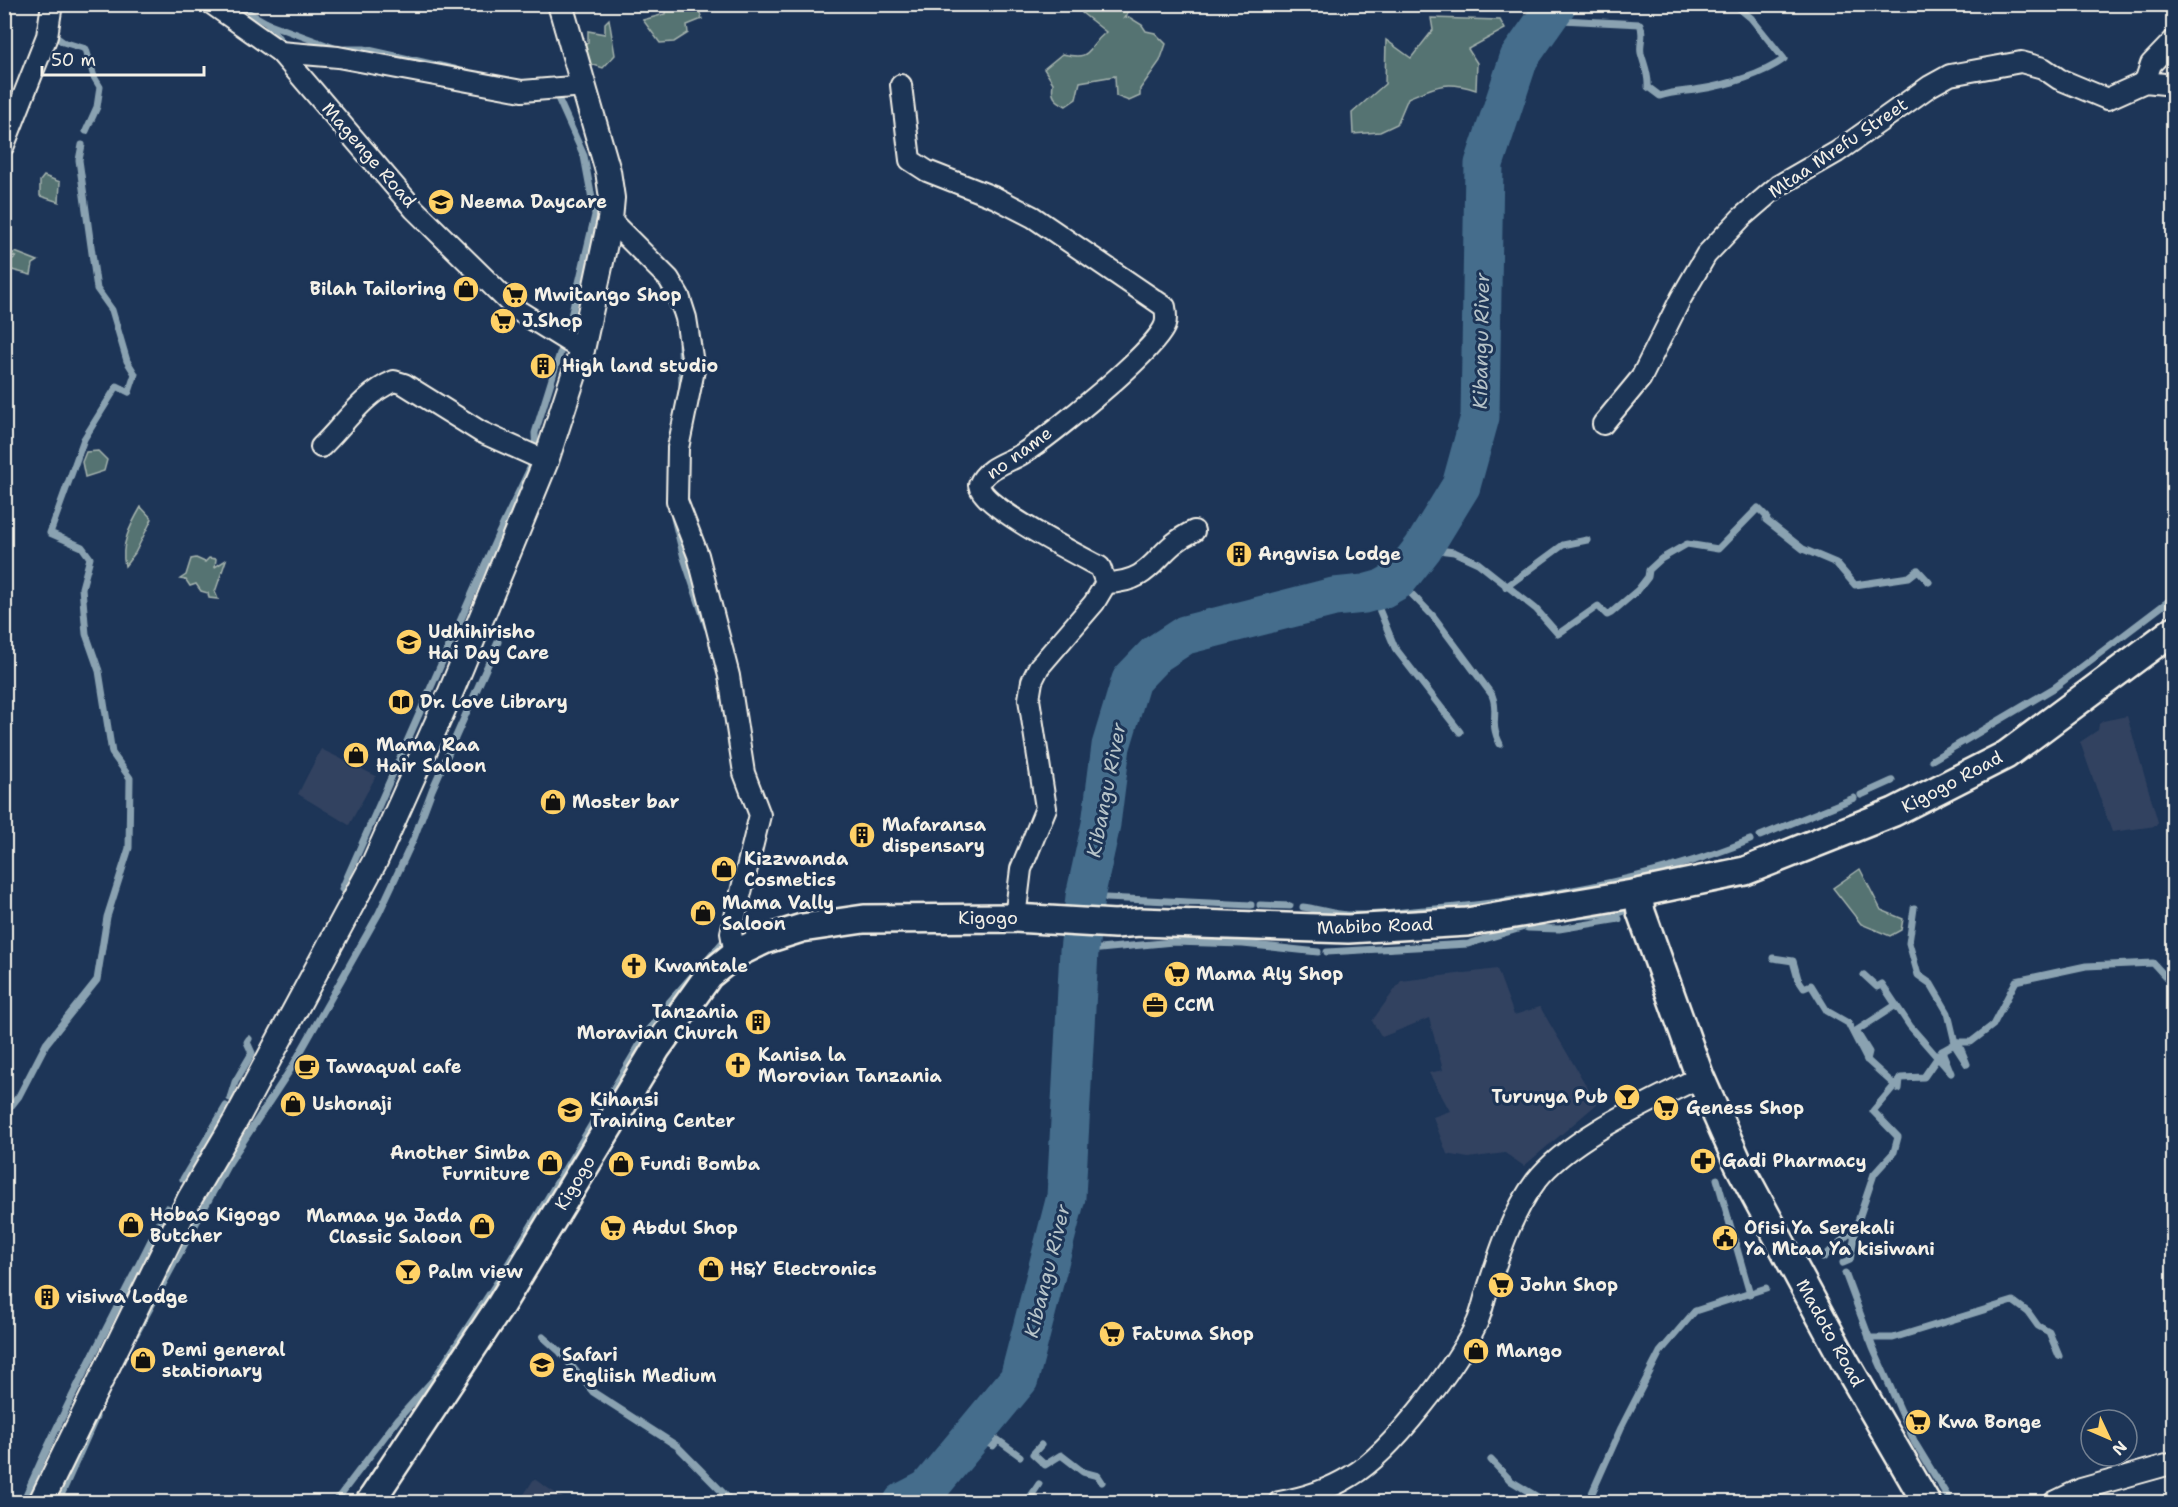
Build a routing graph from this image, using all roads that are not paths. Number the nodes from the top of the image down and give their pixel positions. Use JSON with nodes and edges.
{"nodes":[{"id":1,"x":52,"y":4,"type":"edge"},
{"id":2,"x":212,"y":4,"type":"edge"},
{"id":3,"x":560,"y":4,"type":"edge"},
{"id":4,"x":2174,"y":40,"type":"edge"},
{"id":5,"x":280,"y":52,"type":"junction"},
{"id":6,"x":2145,"y":82,"type":"junction"},
{"id":7,"x":901,"y":85,"type":"dead end"},
{"id":8,"x":2174,"y":85,"type":"edge"},
{"id":9,"x":585,"y":86,"type":"junction"},
{"id":10,"x":4,"y":145,"type":"edge"},
{"id":11,"x":610,"y":220,"type":"junction"},
{"id":12,"x":582,"y":350,"type":"junction"},
{"id":13,"x":1603,"y":424,"type":"dead end"},
{"id":14,"x":321,"y":447,"type":"dead end"},
{"id":15,"x":546,"y":461,"type":"junction"},
{"id":16,"x":1194,"y":531,"type":"dead end"},
{"id":17,"x":1106,"y":583,"type":"junction"},
{"id":18,"x":2174,"y":630,"type":"edge"},
{"id":19,"x":1703,"y":880,"type":"joint"},
{"id":20,"x":1638,"y":893,"type":"junction"},
{"id":21,"x":1015,"y":918,"type":"junction"},
{"id":22,"x":1044,"y":920,"type":"joint"},
{"id":23,"x":735,"y":954,"type":"junction"},
{"id":24,"x":1700,"y":1077,"type":"junction"},
{"id":25,"x":2174,"y":1463,"type":"edge"},
{"id":26,"x":41,"y":1503,"type":"edge"},
{"id":27,"x":370,"y":1503,"type":"edge"},
{"id":28,"x":1279,"y":1503,"type":"edge"},
{"id":29,"x":1926,"y":1503,"type":"edge"},
{"id":30,"x":2054,"y":1503,"type":"edge"}],
"edges":[{"from":1,"to":10,"type":"street"},
{"from":2,"to":5,"type":"street","name":"Magenge Road"},
{"from":3,"to":9,"type":"street"},
{"from":4,"to":6,"type":"street"},
{"from":5,"to":9,"type":"street"},
{"from":5,"to":12,"type":"street","name":"Magenge Road"},
{"from":6,"to":8,"type":"street"},
{"from":6,"to":13,"type":"street","name":"Mtaa Mrefu Street"},
{"from":7,"to":17,"type":"street","name":"no name"},
{"from":9,"to":11,"type":"street"},
{"from":11,"to":12,"type":"street"},
{"from":11,"to":23,"type":"street"},
{"from":12,"to":15,"type":"street"},
{"from":14,"to":15,"type":"street"},
{"from":15,"to":26,"type":"street"},
{"from":16,"to":17,"type":"street"},
{"from":17,"to":21,"type":"street"},
{"from":18,"to":19,"type":"main road","name":"Kigogo Road"},
{"from":19,"to":20,"type":"main road","name":"Mabibo Road"},
{"from":20,"to":22,"type":"main road","name":"Mabibo Road"},
{"from":20,"to":24,"type":"main road","name":"Madoto Road"},
{"from":21,"to":22,"type":"main road","name":"Kigogo"},
{"from":21,"to":23,"type":"main road","name":"Kigogo"},
{"from":23,"to":27,"type":"main road","name":"Kigogo"},
{"from":24,"to":28,"type":"street"},
{"from":24,"to":29,"type":"main road","name":"Madoto Road"},
{"from":25,"to":30,"type":"street"}]}
